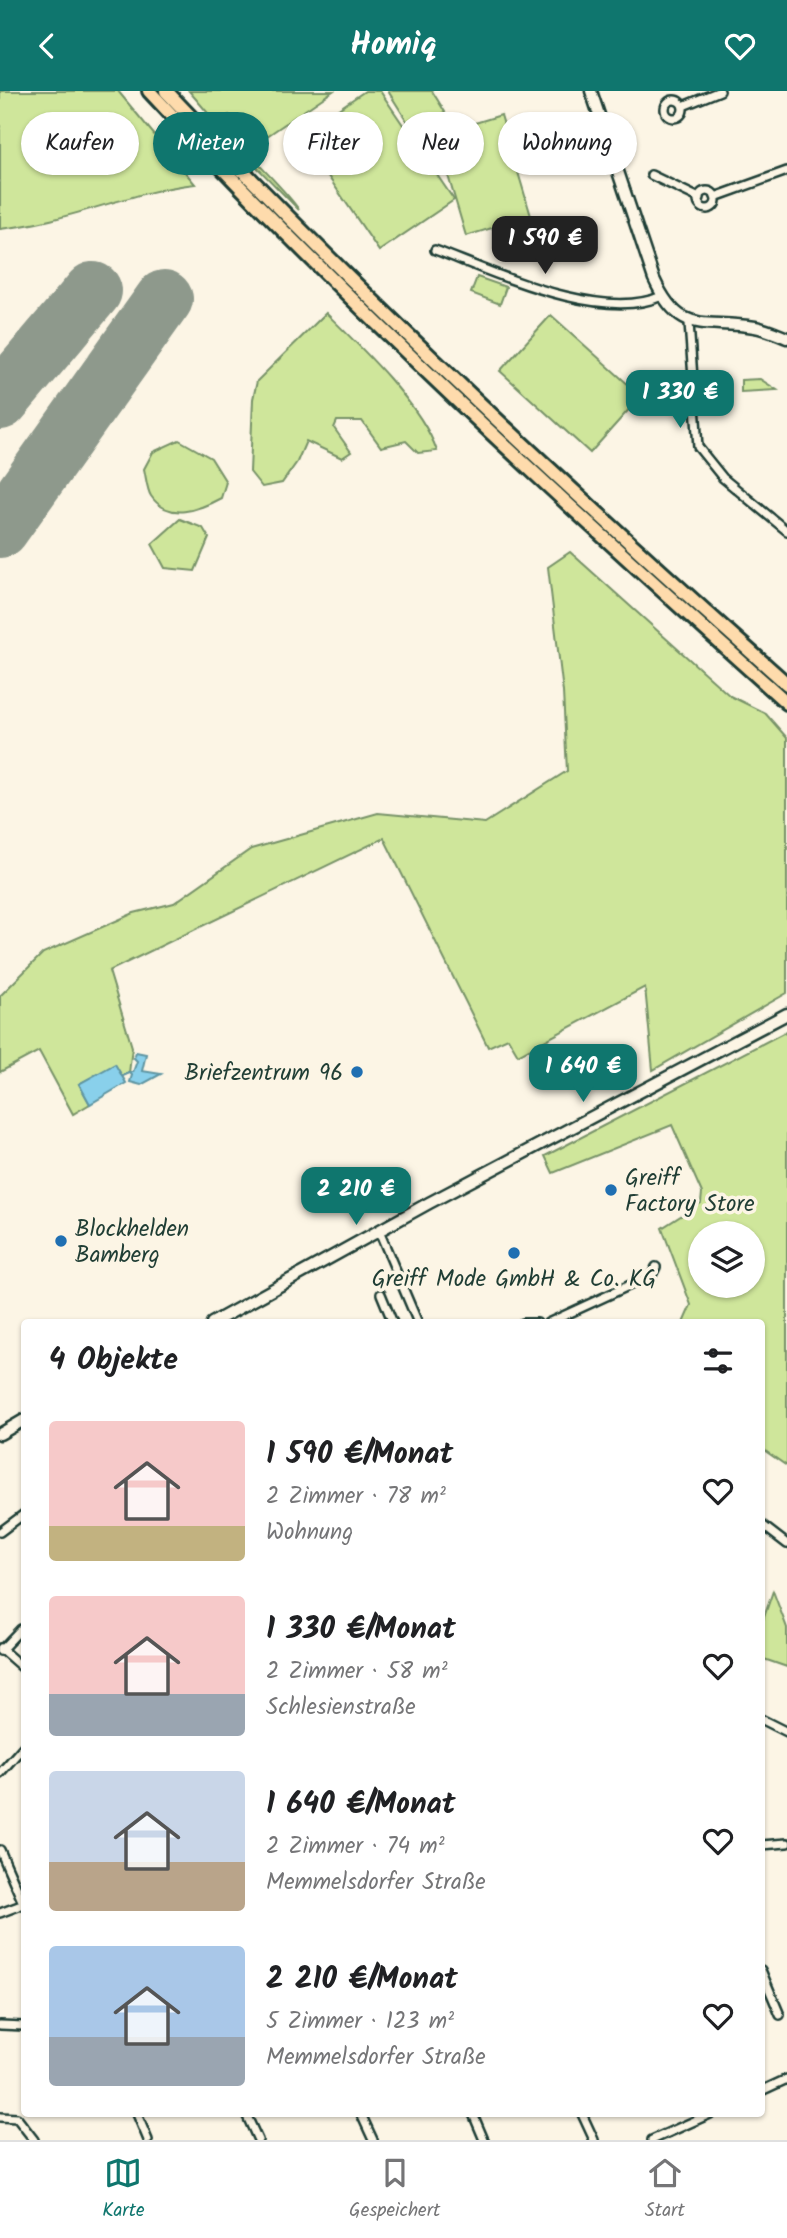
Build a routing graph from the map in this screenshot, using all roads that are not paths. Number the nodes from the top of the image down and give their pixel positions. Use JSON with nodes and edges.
{"nodes":[{"id":1,"x":149,"y":91,"type":"edge"},
{"id":2,"x":166,"y":91,"type":"edge"},
{"id":3,"x":173,"y":91,"type":"edge"},
{"id":4,"x":591,"y":91,"type":"edge"},
{"id":5,"x":720,"y":91,"type":"edge"},
{"id":6,"x":683,"y":106,"type":"dead end"},
{"id":7,"x":184,"y":110,"type":"junction"},
{"id":8,"x":787,"y":171,"type":"edge"},
{"id":9,"x":651,"y":175,"type":"dead end"},
{"id":10,"x":715,"y":197,"type":"junction"},
{"id":11,"x":699,"y":198,"type":"junction"},
{"id":12,"x":435,"y":250,"type":"dead end"},
{"id":13,"x":662,"y":296,"type":"junction"},
{"id":14,"x":689,"y":323,"type":"junction"},
{"id":15,"x":787,"y":338,"type":"edge"},
{"id":16,"x":787,"y":531,"type":"edge"},
{"id":17,"x":787,"y":684,"type":"edge"},
{"id":18,"x":787,"y":703,"type":"edge"},
{"id":19,"x":787,"y":1014,"type":"edge"},
{"id":20,"x":379,"y":1231,"type":"junction"},
{"id":21,"x":656,"y":1267,"type":"dead end"},
{"id":22,"x":381,"y":1294,"type":"dead end"},
{"id":23,"x":226,"y":1319,"type":"edge"},
{"id":24,"x":391,"y":1319,"type":"edge"},
{"id":25,"x":416,"y":1319,"type":"edge"},
{"id":26,"x":557,"y":1319,"type":"edge"},
{"id":27,"x":21,"y":1422,"type":"edge"},
{"id":28,"x":0,"y":1434,"type":"edge"},
{"id":29,"x":21,"y":1516,"type":"edge"},
{"id":30,"x":765,"y":1527,"type":"edge"},
{"id":31,"x":0,"y":1532,"type":"edge"},
{"id":32,"x":787,"y":1544,"type":"edge"},
{"id":33,"x":21,"y":1629,"type":"dead end"},
{"id":34,"x":1,"y":1650,"type":"edge"},
{"id":35,"x":21,"y":1667,"type":"edge"},
{"id":36,"x":765,"y":1721,"type":"edge"},
{"id":37,"x":787,"y":1732,"type":"edge"},
{"id":38,"x":21,"y":1749,"type":"edge"},
{"id":39,"x":0,"y":1773,"type":"edge"},
{"id":40,"x":787,"y":1843,"type":"edge"},
{"id":41,"x":765,"y":1845,"type":"edge"},
{"id":42,"x":0,"y":1850,"type":"edge"},
{"id":43,"x":21,"y":1898,"type":"edge"},
{"id":44,"x":21,"y":1906,"type":"edge"},
{"id":45,"x":0,"y":1913,"type":"edge"},
{"id":46,"x":765,"y":1981,"type":"edge"},
{"id":47,"x":780,"y":2015,"type":"dead end"},
{"id":48,"x":0,"y":2025,"type":"edge"},
{"id":49,"x":21,"y":2025,"type":"edge"},
{"id":50,"x":787,"y":2079,"type":"edge"},
{"id":51,"x":765,"y":2089,"type":"edge"},
{"id":52,"x":0,"y":2117,"type":"edge"},
{"id":53,"x":137,"y":2117,"type":"edge"},
{"id":54,"x":247,"y":2117,"type":"edge"},
{"id":55,"x":362,"y":2117,"type":"edge"},
{"id":56,"x":473,"y":2117,"type":"edge"},
{"id":57,"x":583,"y":2117,"type":"edge"},
{"id":58,"x":703,"y":2117,"type":"edge"},
{"id":59,"x":34,"y":2140,"type":"edge"},
{"id":60,"x":148,"y":2140,"type":"edge"},
{"id":61,"x":258,"y":2140,"type":"edge"},
{"id":62,"x":373,"y":2140,"type":"edge"},
{"id":63,"x":484,"y":2140,"type":"edge"},
{"id":64,"x":594,"y":2140,"type":"edge"},
{"id":65,"x":652,"y":2140,"type":"edge"}],
"edges":[{"from":1,"to":18,"type":"highway"},
{"from":2,"to":7,"type":"highway"},
{"from":3,"to":7,"type":"highway"},
{"from":4,"to":13,"type":"main road"},
{"from":5,"to":6,"type":"street"},
{"from":7,"to":17,"type":"highway"},
{"from":8,"to":10,"type":"street"},
{"from":9,"to":11,"type":"street"},
{"from":10,"to":11,"type":"street"},
{"from":10,"to":11,"type":"street"},
{"from":12,"to":13,"type":"street"},
{"from":13,"to":14,"type":"main road"},
{"from":14,"to":15,"type":"main road"},
{"from":14,"to":16,"type":"street"},
{"from":19,"to":20,"type":"main road"},
{"from":20,"to":23,"type":"main road"},
{"from":20,"to":25,"type":"street"},
{"from":21,"to":26,"type":"street"},
{"from":22,"to":24,"type":"street"},
{"from":27,"to":28,"type":"main road"},
{"from":29,"to":31,"type":"street"},
{"from":30,"to":32,"type":"street"},
{"from":33,"to":34,"type":"street"},
{"from":34,"to":35,"type":"street"},
{"from":36,"to":37,"type":"street"},
{"from":38,"to":39,"type":"street"},
{"from":40,"to":41,"type":"street"},
{"from":42,"to":43,"type":"street"},
{"from":44,"to":45,"type":"street"},
{"from":46,"to":47,"type":"street"},
{"from":48,"to":49,"type":"street"},
{"from":50,"to":51,"type":"street"},
{"from":52,"to":59,"type":"street"},
{"from":53,"to":60,"type":"street"},
{"from":54,"to":61,"type":"street"},
{"from":55,"to":62,"type":"street"},
{"from":56,"to":63,"type":"street"},
{"from":57,"to":64,"type":"street"},
{"from":58,"to":65,"type":"street"}]}
